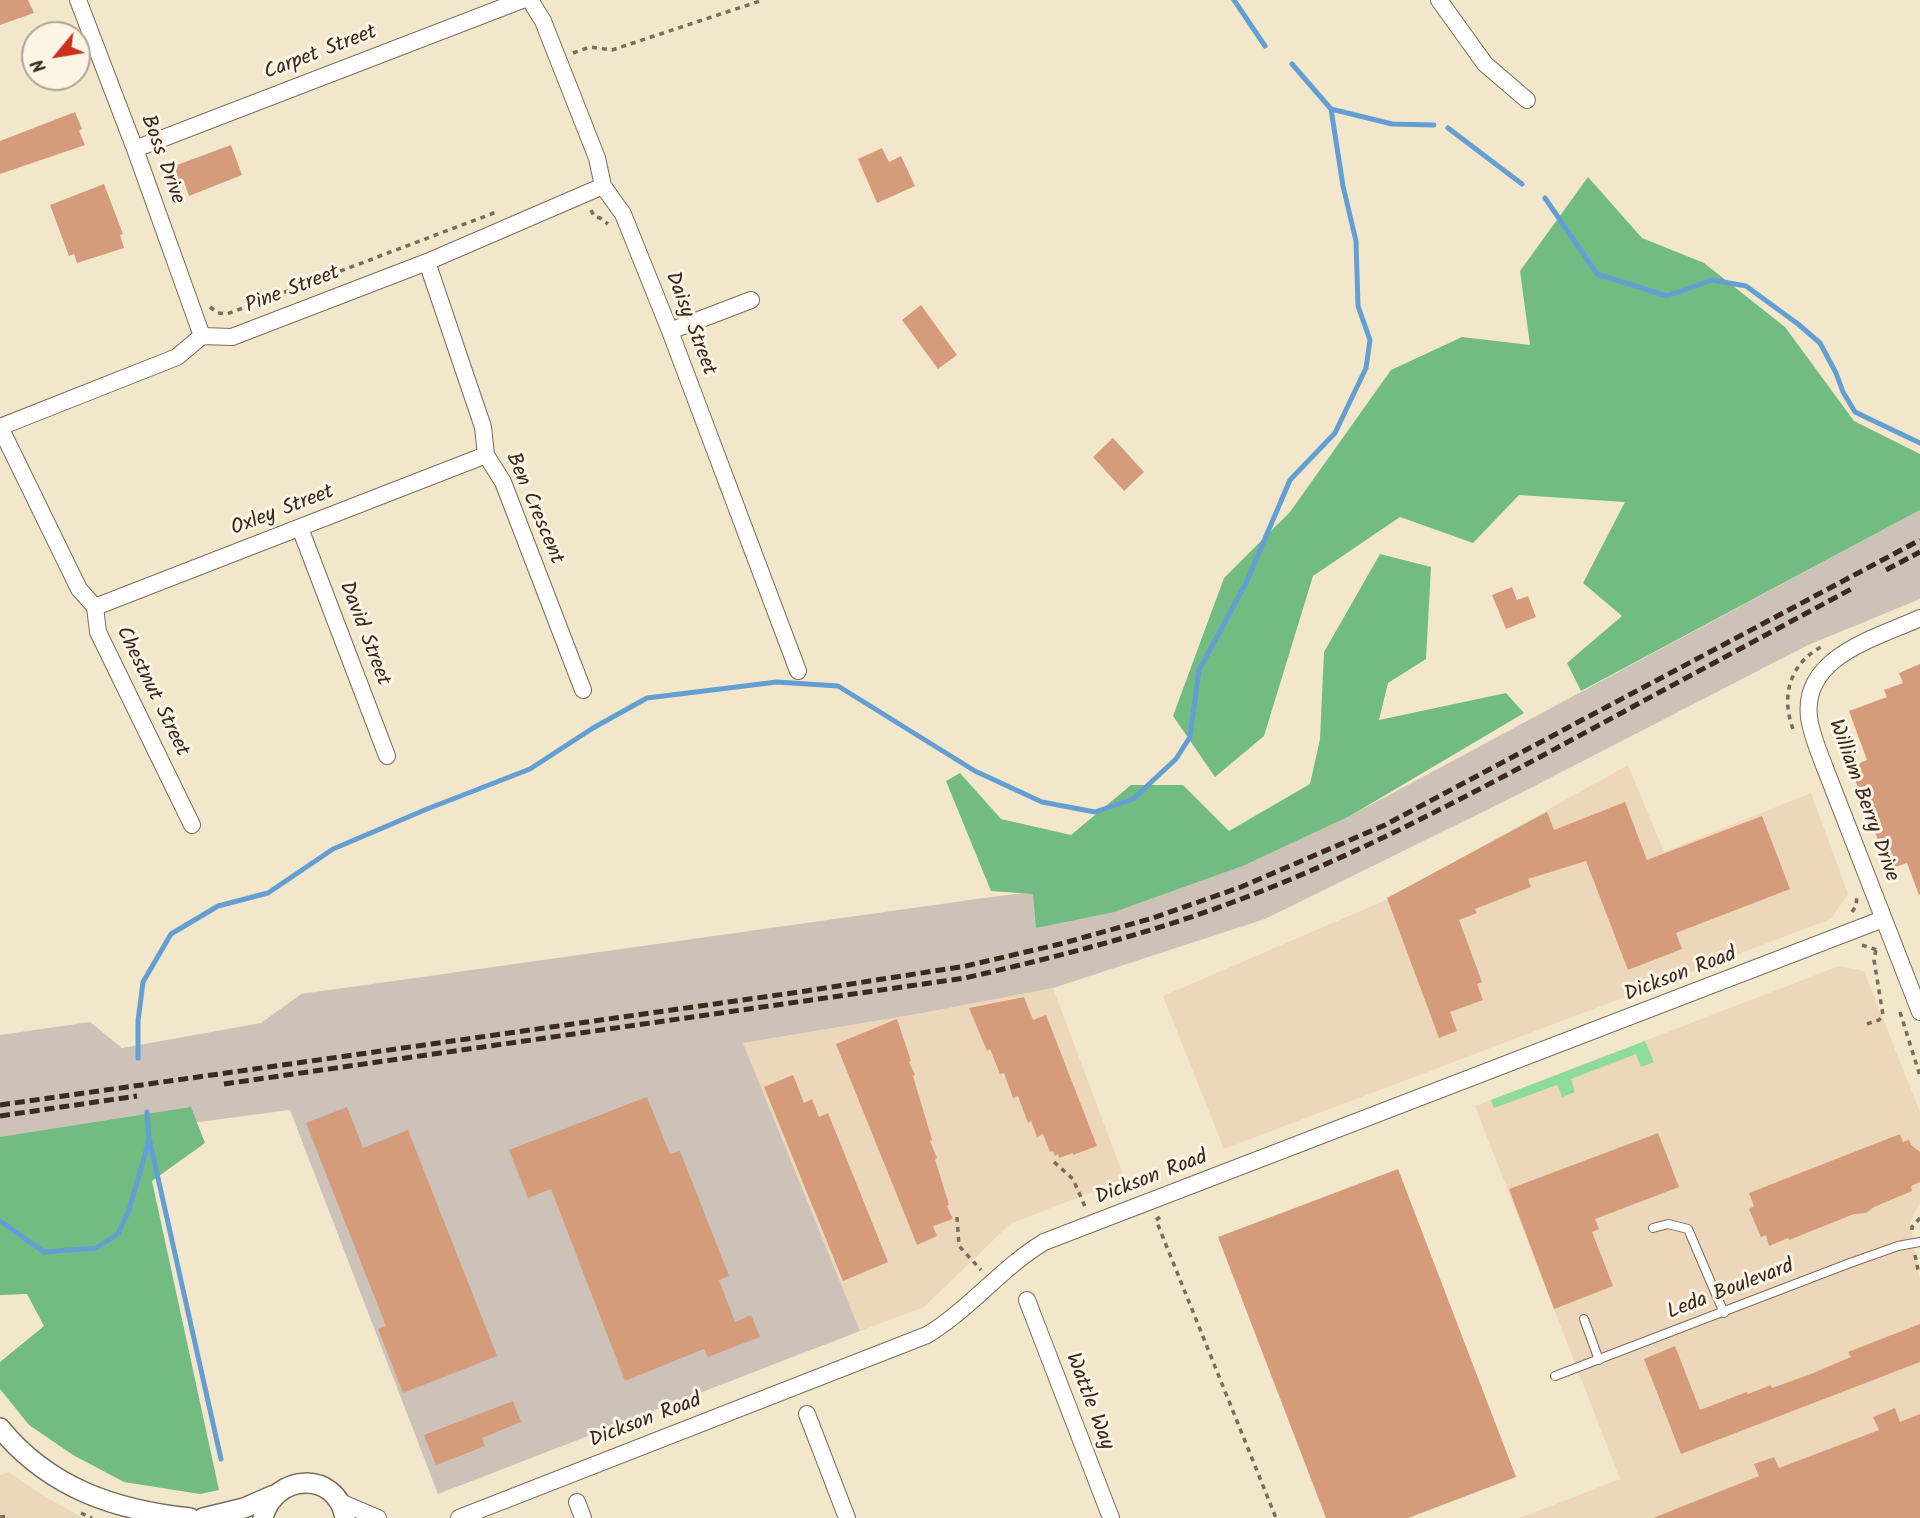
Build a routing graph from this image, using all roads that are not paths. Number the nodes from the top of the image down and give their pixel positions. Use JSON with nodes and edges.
{"nodes":[{"id":1,"x":78,"y":0,"type":"edge"},
{"id":2,"x":522,"y":0,"type":"edge"},
{"id":3,"x":530,"y":0,"type":"edge"},
{"id":4,"x":1439,"y":0,"type":"edge"},
{"id":5,"x":1527,"y":100,"type":"dead end"},
{"id":6,"x":135,"y":149,"type":"junction"},
{"id":7,"x":603,"y":186,"type":"junction"},
{"id":8,"x":427,"y":262,"type":"junction"},
{"id":9,"x":751,"y":300,"type":"dead end"},
{"id":10,"x":670,"y":331,"type":"junction"},
{"id":11,"x":202,"y":336,"type":"junction"},
{"id":12,"x":0,"y":427,"type":"edge"},
{"id":13,"x":486,"y":455,"type":"junction"},
{"id":14,"x":300,"y":528,"type":"junction"},
{"id":15,"x":95,"y":607,"type":"junction"},
{"id":16,"x":1920,"y":618,"type":"edge"},
{"id":17,"x":798,"y":671,"type":"dead end"},
{"id":18,"x":583,"y":690,"type":"dead end"},
{"id":19,"x":387,"y":756,"type":"dead end"},
{"id":20,"x":192,"y":825,"type":"dead end"},
{"id":21,"x":1883,"y":919,"type":"junction"},
{"id":22,"x":1920,"y":1012,"type":"edge"},
{"id":23,"x":1653,"y":1228,"type":"dead end"},
{"id":24,"x":1920,"y":1242,"type":"edge"},
{"id":25,"x":1027,"y":1300,"type":"dead end"},
{"id":26,"x":1724,"y":1312,"type":"junction"},
{"id":27,"x":1584,"y":1319,"type":"dead end"},
{"id":28,"x":1600,"y":1360,"type":"junction"},
{"id":29,"x":1555,"y":1376,"type":"dead end"},
{"id":30,"x":807,"y":1414,"type":"dead end"},
{"id":31,"x":0,"y":1428,"type":"edge"},
{"id":32,"x":274,"y":1495,"type":"junction"},
{"id":33,"x":577,"y":1502,"type":"dead end"},
{"id":34,"x":341,"y":1509,"type":"edge"},
{"id":35,"x":148,"y":1516,"type":"edge"},
{"id":36,"x":190,"y":1518,"type":"edge"},
{"id":37,"x":203,"y":1518,"type":"edge"},
{"id":38,"x":263,"y":1518,"type":"edge"},
{"id":39,"x":379,"y":1518,"type":"edge"},
{"id":40,"x":459,"y":1518,"type":"edge"},
{"id":41,"x":583,"y":1518,"type":"edge"},
{"id":42,"x":847,"y":1518,"type":"edge"},
{"id":43,"x":1111,"y":1518,"type":"edge"}],
"edges":[{"from":1,"to":6,"type":"street","name":"Boss Drive"},
{"from":2,"to":6,"type":"street","name":"Carpet Street"},
{"from":3,"to":7,"type":"street","name":"Daisy Street"},
{"from":4,"to":5,"type":"street"},
{"from":6,"to":11,"type":"street","name":"Boss Drive"},
{"from":7,"to":8,"type":"street","name":"Pine Street"},
{"from":7,"to":10,"type":"street","name":"Daisy Street"},
{"from":8,"to":11,"type":"street","name":"Pine Street"},
{"from":8,"to":13,"type":"street","name":"Ben Crescent"},
{"from":9,"to":10,"type":"street"},
{"from":10,"to":17,"type":"street","name":"Daisy Street"},
{"from":11,"to":12,"type":"street"},
{"from":12,"to":15,"type":"street","name":"Chestnut Street"},
{"from":13,"to":14,"type":"street","name":"Oxley Street"},
{"from":13,"to":18,"type":"street","name":"Ben Crescent"},
{"from":14,"to":15,"type":"street","name":"Oxley Street"},
{"from":14,"to":19,"type":"street","name":"David Street"},
{"from":15,"to":20,"type":"street","name":"Chestnut Street"},
{"from":16,"to":21,"type":"street","name":"William Berry Drive"},
{"from":21,"to":22,"type":"street","name":"William Berry Drive"},
{"from":21,"to":40,"type":"street","name":"Dickson Road"},
{"from":23,"to":26,"type":"lane"},
{"from":24,"to":26,"type":"lane","name":"Leda Boulevard"},
{"from":25,"to":43,"type":"street","name":"Wattle Way"},
{"from":26,"to":28,"type":"lane","name":"Leda Boulevard"},
{"from":27,"to":28,"type":"lane"},
{"from":28,"to":29,"type":"lane","name":"Leda Boulevard"},
{"from":30,"to":42,"type":"street"},
{"from":31,"to":35,"type":"street"},
{"from":32,"to":34,"type":"street"},
{"from":32,"to":37,"type":"street"},
{"from":32,"to":38,"type":"street"},
{"from":33,"to":41,"type":"street"},
{"from":34,"to":39,"type":"street"},
{"from":35,"to":36,"type":"street"}]}
